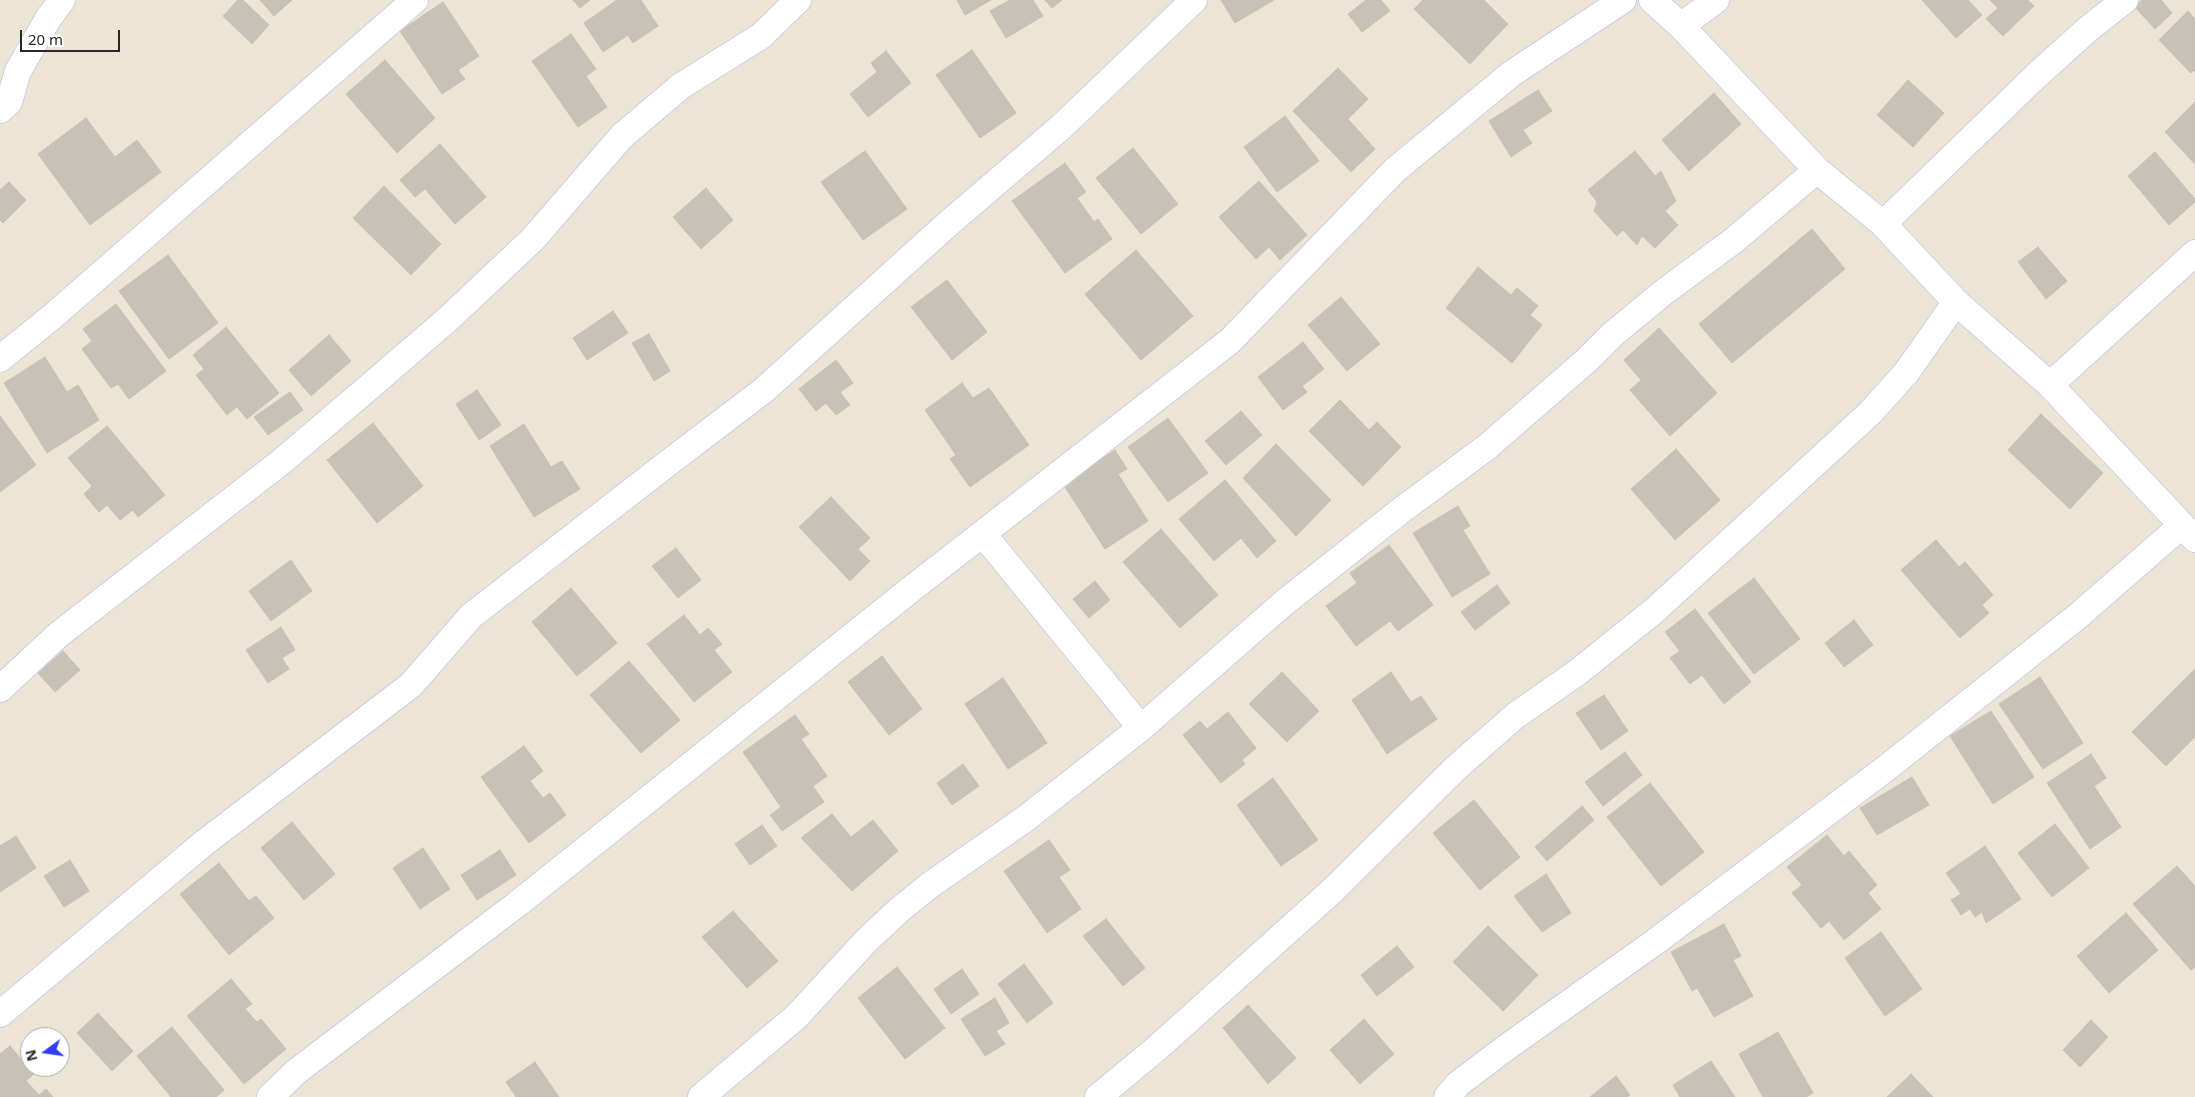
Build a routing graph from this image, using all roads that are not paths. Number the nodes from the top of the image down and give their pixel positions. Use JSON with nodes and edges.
{"nodes":[{"id":1,"x":62,"y":0,"type":"edge"},
{"id":2,"x":415,"y":0,"type":"edge"},
{"id":3,"x":798,"y":0,"type":"edge"},
{"id":4,"x":1194,"y":0,"type":"edge"},
{"id":5,"x":1623,"y":0,"type":"edge"},
{"id":6,"x":1652,"y":0,"type":"edge"},
{"id":7,"x":1716,"y":0,"type":"edge"},
{"id":8,"x":2125,"y":0,"type":"edge"},
{"id":9,"x":1681,"y":26,"type":"junction"},
{"id":10,"x":0,"y":110,"type":"edge"},
{"id":11,"x":1816,"y":170,"type":"junction"},
{"id":12,"x":1883,"y":224,"type":"junction"},
{"id":13,"x":2195,"y":253,"type":"edge"},
{"id":14,"x":1956,"y":302,"type":"junction"},
{"id":15,"x":0,"y":359,"type":"edge"},
{"id":16,"x":2050,"y":385,"type":"junction"},
{"id":17,"x":2188,"y":533,"type":"edge"},
{"id":18,"x":983,"y":534,"type":"junction"},
{"id":19,"x":0,"y":688,"type":"edge"},
{"id":20,"x":1141,"y":728,"type":"junction"},
{"id":21,"x":0,"y":1014,"type":"edge"},
{"id":22,"x":270,"y":1097,"type":"edge"},
{"id":23,"x":701,"y":1097,"type":"edge"},
{"id":24,"x":1098,"y":1097,"type":"edge"},
{"id":25,"x":1447,"y":1097,"type":"edge"}],
"edges":[{"from":1,"to":10,"type":"street"},
{"from":2,"to":15,"type":"street"},
{"from":3,"to":19,"type":"street"},
{"from":4,"to":21,"type":"street"},
{"from":5,"to":18,"type":"street"},
{"from":6,"to":9,"type":"street"},
{"from":7,"to":9,"type":"street"},
{"from":8,"to":12,"type":"street"},
{"from":9,"to":11,"type":"street"},
{"from":11,"to":12,"type":"street"},
{"from":11,"to":20,"type":"street"},
{"from":12,"to":14,"type":"street"},
{"from":13,"to":16,"type":"street"},
{"from":14,"to":16,"type":"street"},
{"from":14,"to":24,"type":"street"},
{"from":16,"to":17,"type":"street"},
{"from":17,"to":25,"type":"street"},
{"from":18,"to":20,"type":"street"},
{"from":18,"to":22,"type":"street"},
{"from":20,"to":23,"type":"street"}]}
